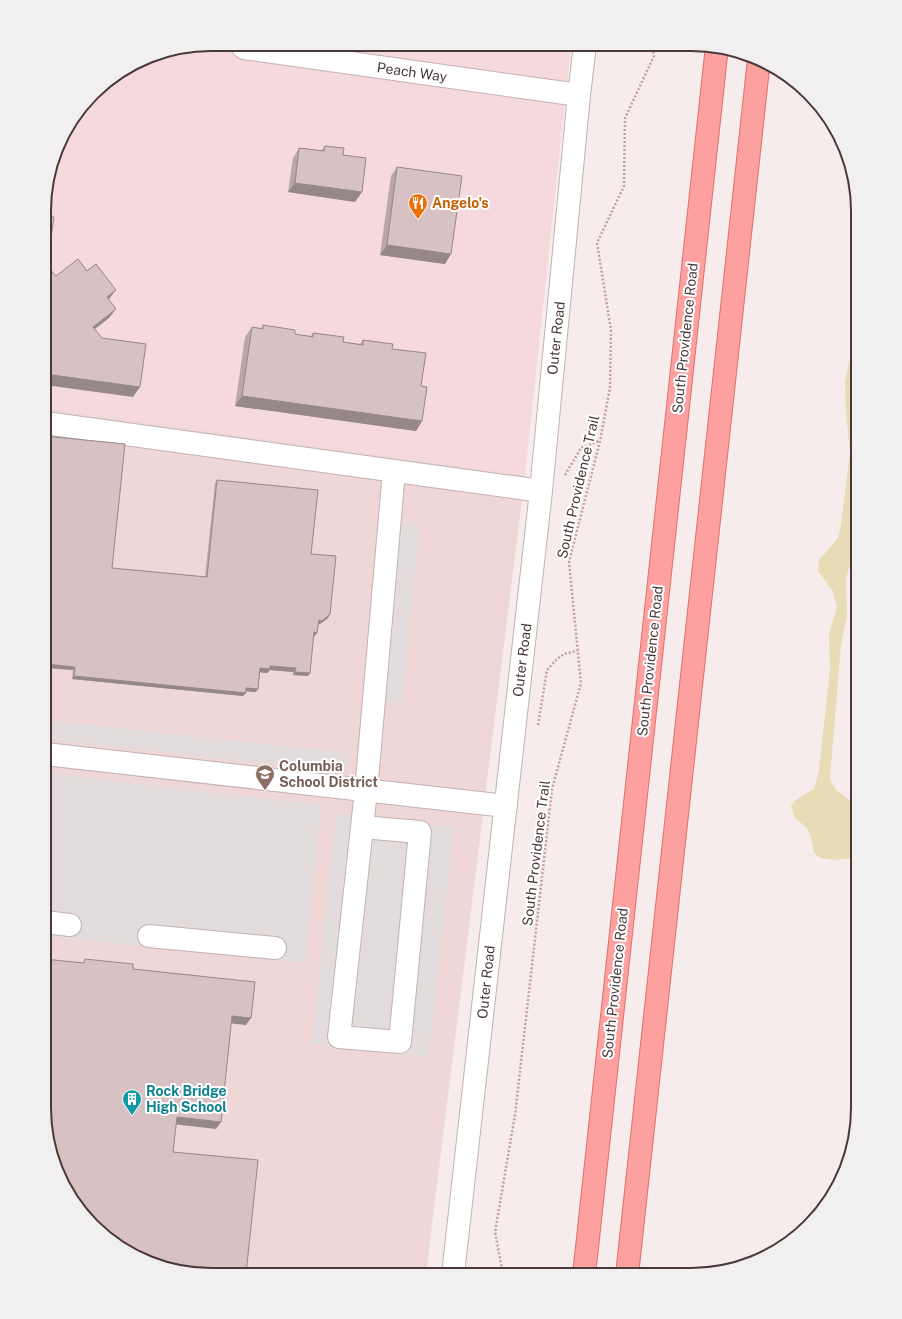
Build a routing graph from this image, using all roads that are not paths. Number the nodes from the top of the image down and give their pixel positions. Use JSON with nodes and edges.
{"nodes":[{"id":1,"x":276,"y":51,"type":"edge"},
{"id":2,"x":584,"y":51,"type":"edge"},
{"id":3,"x":716,"y":53,"type":"edge"},
{"id":4,"x":758,"y":66,"type":"edge"},
{"id":5,"x":579,"y":95,"type":"junction"},
{"id":6,"x":51,"y":424,"type":"edge"},
{"id":7,"x":394,"y":471,"type":"junction"},
{"id":8,"x":541,"y":491,"type":"junction"},
{"id":9,"x":51,"y":755,"type":"edge"},
{"id":10,"x":366,"y":791,"type":"junction"},
{"id":11,"x":506,"y":806,"type":"junction"},
{"id":12,"x":362,"y":827,"type":"junction"},
{"id":13,"x":51,"y":923,"type":"edge"},
{"id":14,"x":70,"y":925,"type":"dead end"},
{"id":15,"x":149,"y":936,"type":"dead end"},
{"id":16,"x":275,"y":948,"type":"dead end"},
{"id":17,"x":454,"y":1268,"type":"edge"},
{"id":18,"x":585,"y":1268,"type":"edge"},
{"id":19,"x":628,"y":1268,"type":"edge"}],
"edges":[{"from":1,"to":5,"type":"street","name":"Peach Way"},
{"from":2,"to":5,"type":"street","name":"Outer Road"},
{"from":3,"to":18,"type":"main road","name":"South Providence Road"},
{"from":4,"to":19,"type":"main road"},
{"from":5,"to":8,"type":"street","name":"Outer Road"},
{"from":6,"to":7,"type":"street"},
{"from":7,"to":8,"type":"street"},
{"from":7,"to":10,"type":"street"},
{"from":8,"to":11,"type":"street","name":"Outer Road"},
{"from":9,"to":10,"type":"street"},
{"from":10,"to":11,"type":"street"},
{"from":10,"to":12,"type":"street"},
{"from":11,"to":17,"type":"street","name":"Outer Road"},
{"from":12,"to":12,"type":"street"},
{"from":13,"to":14,"type":"street"},
{"from":15,"to":16,"type":"street"}]}
